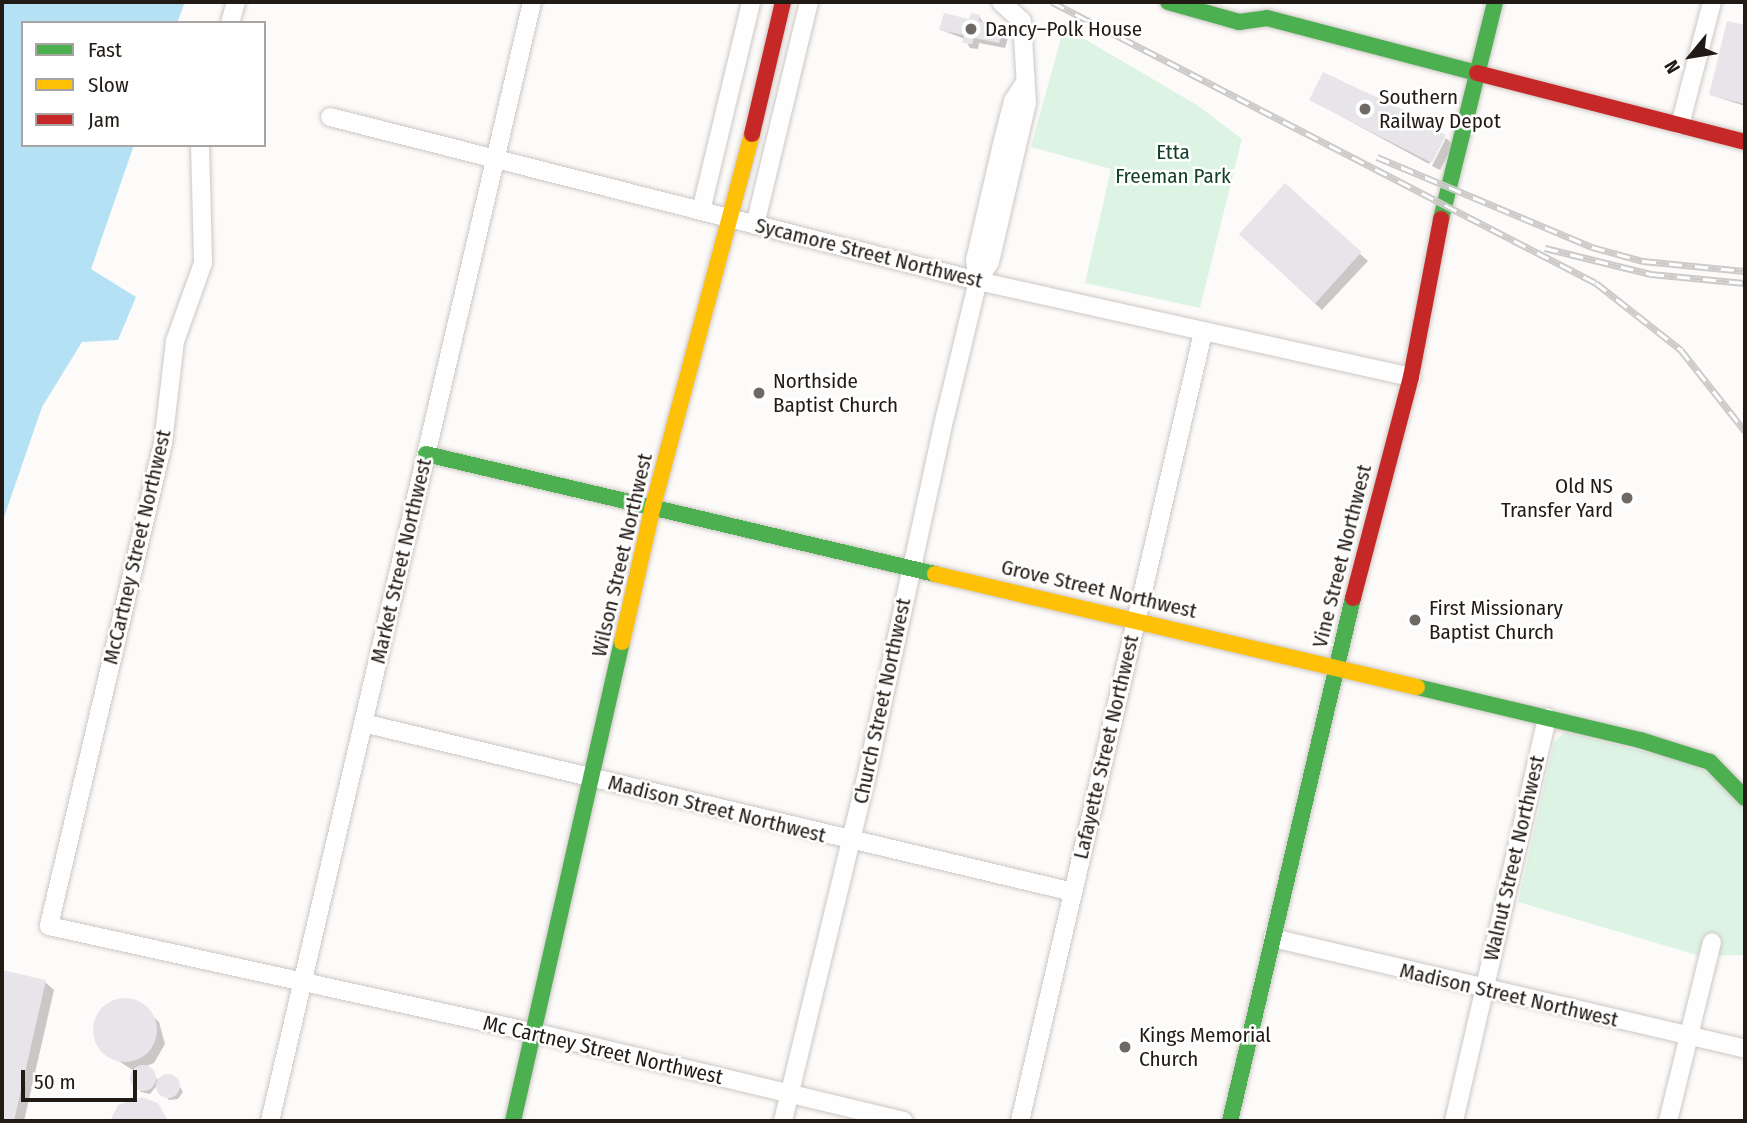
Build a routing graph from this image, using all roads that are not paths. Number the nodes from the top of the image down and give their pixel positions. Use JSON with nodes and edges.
{"nodes":[{"id":1,"x":236,"y":2,"type":"edge"},
{"id":2,"x":532,"y":2,"type":"edge"},
{"id":3,"x":751,"y":2,"type":"edge"},
{"id":4,"x":783,"y":2,"type":"edge"},
{"id":5,"x":809,"y":2,"type":"edge"},
{"id":6,"x":1001,"y":2,"type":"edge"},
{"id":7,"x":1168,"y":2,"type":"edge"},
{"id":8,"x":1248,"y":2,"type":"edge"},
{"id":9,"x":1495,"y":2,"type":"edge"},
{"id":10,"x":1712,"y":2,"type":"edge"},
{"id":11,"x":1269,"y":10,"type":"edge"},
{"id":12,"x":231,"y":21,"type":"edge"},
{"id":13,"x":1477,"y":76,"type":"junction"},
{"id":14,"x":330,"y":117,"type":"dead end"},
{"id":15,"x":1680,"y":125,"type":"junction"},
{"id":16,"x":1745,"y":142,"type":"edge"},
{"id":17,"x":200,"y":147,"type":"edge"},
{"id":18,"x":495,"y":159,"type":"junction"},
{"id":19,"x":701,"y":211,"type":"junction"},
{"id":20,"x":732,"y":219,"type":"junction"},
{"id":21,"x":755,"y":225,"type":"junction"},
{"id":22,"x":978,"y":281,"type":"junction"},
{"id":23,"x":1203,"y":332,"type":"junction"},
{"id":24,"x":1411,"y":377,"type":"junction"},
{"id":25,"x":426,"y":454,"type":"junction"},
{"id":26,"x":653,"y":506,"type":"junction"},
{"id":27,"x":910,"y":568,"type":"junction"},
{"id":28,"x":1136,"y":618,"type":"junction"},
{"id":29,"x":1335,"y":667,"type":"junction"},
{"id":30,"x":1547,"y":718,"type":"junction"},
{"id":31,"x":363,"y":723,"type":"junction"},
{"id":32,"x":592,"y":779,"type":"junction"},
{"id":33,"x":1745,"y":798,"type":"edge"},
{"id":34,"x":850,"y":841,"type":"junction"},
{"id":35,"x":1073,"y":892,"type":"junction"},
{"id":36,"x":72,"y":929,"type":"joint"},
{"id":37,"x":1273,"y":938,"type":"junction"},
{"id":38,"x":1712,"y":942,"type":"dead end"},
{"id":39,"x":303,"y":981,"type":"junction"},
{"id":40,"x":1483,"y":989,"type":"junction"},
{"id":41,"x":533,"y":1032,"type":"junction"},
{"id":42,"x":1688,"y":1036,"type":"junction"},
{"id":43,"x":1745,"y":1049,"type":"edge"},
{"id":44,"x":789,"y":1094,"type":"junction"},
{"id":45,"x":270,"y":1121,"type":"edge"},
{"id":46,"x":513,"y":1121,"type":"edge"},
{"id":47,"x":783,"y":1121,"type":"edge"},
{"id":48,"x":903,"y":1121,"type":"edge"},
{"id":49,"x":1020,"y":1121,"type":"edge"},
{"id":50,"x":1230,"y":1121,"type":"edge"},
{"id":51,"x":1454,"y":1121,"type":"edge"},
{"id":52,"x":1668,"y":1121,"type":"edge"}],
"edges":[{"from":1,"to":12,"type":"street"},
{"from":2,"to":18,"type":"street","name":"Market Street Northwest"},
{"from":3,"to":19,"type":"street"},
{"from":4,"to":20,"type":"main road","name":"Wilson Street Northwest"},
{"from":5,"to":21,"type":"street"},
{"from":6,"to":22,"type":"street","name":"Church Street Northwest"},
{"from":7,"to":11,"type":"main road"},
{"from":8,"to":11,"type":"main road"},
{"from":9,"to":13,"type":"main road","name":"Vine Street Northwest"},
{"from":10,"to":15,"type":"street"},
{"from":11,"to":13,"type":"main road"},
{"from":13,"to":15,"type":"main road"},
{"from":13,"to":24,"type":"main road","name":"Vine Street Northwest"},
{"from":14,"to":18,"type":"street","name":"Sycamore Street Northwest"},
{"from":15,"to":16,"type":"main road"},
{"from":17,"to":36,"type":"street","name":"McCartney Street Northwest"},
{"from":18,"to":19,"type":"street","name":"Sycamore Street Northwest"},
{"from":18,"to":25,"type":"street","name":"Market Street Northwest"},
{"from":19,"to":20,"type":"street","name":"Sycamore Street Northwest"},
{"from":20,"to":21,"type":"street","name":"Sycamore Street Northwest"},
{"from":20,"to":26,"type":"main road","name":"Wilson Street Northwest"},
{"from":21,"to":22,"type":"street","name":"Sycamore Street Northwest"},
{"from":22,"to":23,"type":"street","name":"Sycamore Street Northwest"},
{"from":22,"to":27,"type":"street","name":"Church Street Northwest"},
{"from":23,"to":24,"type":"street","name":"Sycamore Street Northwest"},
{"from":23,"to":28,"type":"street","name":"Lafayette Street Northwest"},
{"from":24,"to":29,"type":"main road","name":"Vine Street Northwest"},
{"from":25,"to":26,"type":"main road","name":"Grove Street Northwest"},
{"from":25,"to":31,"type":"street","name":"Market Street Northwest"},
{"from":26,"to":27,"type":"main road","name":"Grove Street Northwest"},
{"from":26,"to":32,"type":"main road","name":"Wilson Street Northwest"},
{"from":27,"to":28,"type":"main road","name":"Grove Street Northwest"},
{"from":27,"to":34,"type":"street","name":"Church Street Northwest"},
{"from":28,"to":29,"type":"main road","name":"Grove Street Northwest"},
{"from":28,"to":35,"type":"street","name":"Lafayette Street Northwest"},
{"from":29,"to":30,"type":"main road","name":"Grove Street Northwest"},
{"from":29,"to":37,"type":"main road","name":"Vine Street Northwest"},
{"from":30,"to":33,"type":"main road","name":"Grove Street Northwest"},
{"from":30,"to":40,"type":"street","name":"Walnut Street Northwest"},
{"from":31,"to":32,"type":"street","name":"Madison Street Northwest"},
{"from":31,"to":39,"type":"street","name":"Market Street Northwest"},
{"from":32,"to":34,"type":"street","name":"Madison Street Northwest"},
{"from":32,"to":41,"type":"main road","name":"Wilson Street Northwest"},
{"from":34,"to":35,"type":"street","name":"Madison Street Northwest"},
{"from":34,"to":44,"type":"street","name":"Church Street Northwest"},
{"from":35,"to":49,"type":"street","name":"Lafayette Street Northwest"},
{"from":36,"to":39,"type":"street","name":"Mc Cartney Street Northwest"},
{"from":37,"to":40,"type":"street","name":"Madison Street Northwest"},
{"from":37,"to":50,"type":"main road","name":"Vine Street Northwest"},
{"from":38,"to":42,"type":"street"},
{"from":39,"to":41,"type":"street","name":"Mc Cartney Street Northwest"},
{"from":39,"to":45,"type":"street","name":"Market Street Northwest"},
{"from":40,"to":42,"type":"street","name":"Madison Street Northwest"},
{"from":40,"to":51,"type":"street","name":"Walnut Street Northwest"},
{"from":41,"to":44,"type":"street","name":"Mc Cartney Street Northwest"},
{"from":41,"to":46,"type":"main road","name":"Wilson Street Northwest"},
{"from":42,"to":43,"type":"street","name":"Madison Street Northwest"},
{"from":42,"to":52,"type":"street"},
{"from":44,"to":47,"type":"street","name":"Church Street Northwest"},
{"from":44,"to":48,"type":"street","name":"Mc Cartney Street Northwest"}]}
